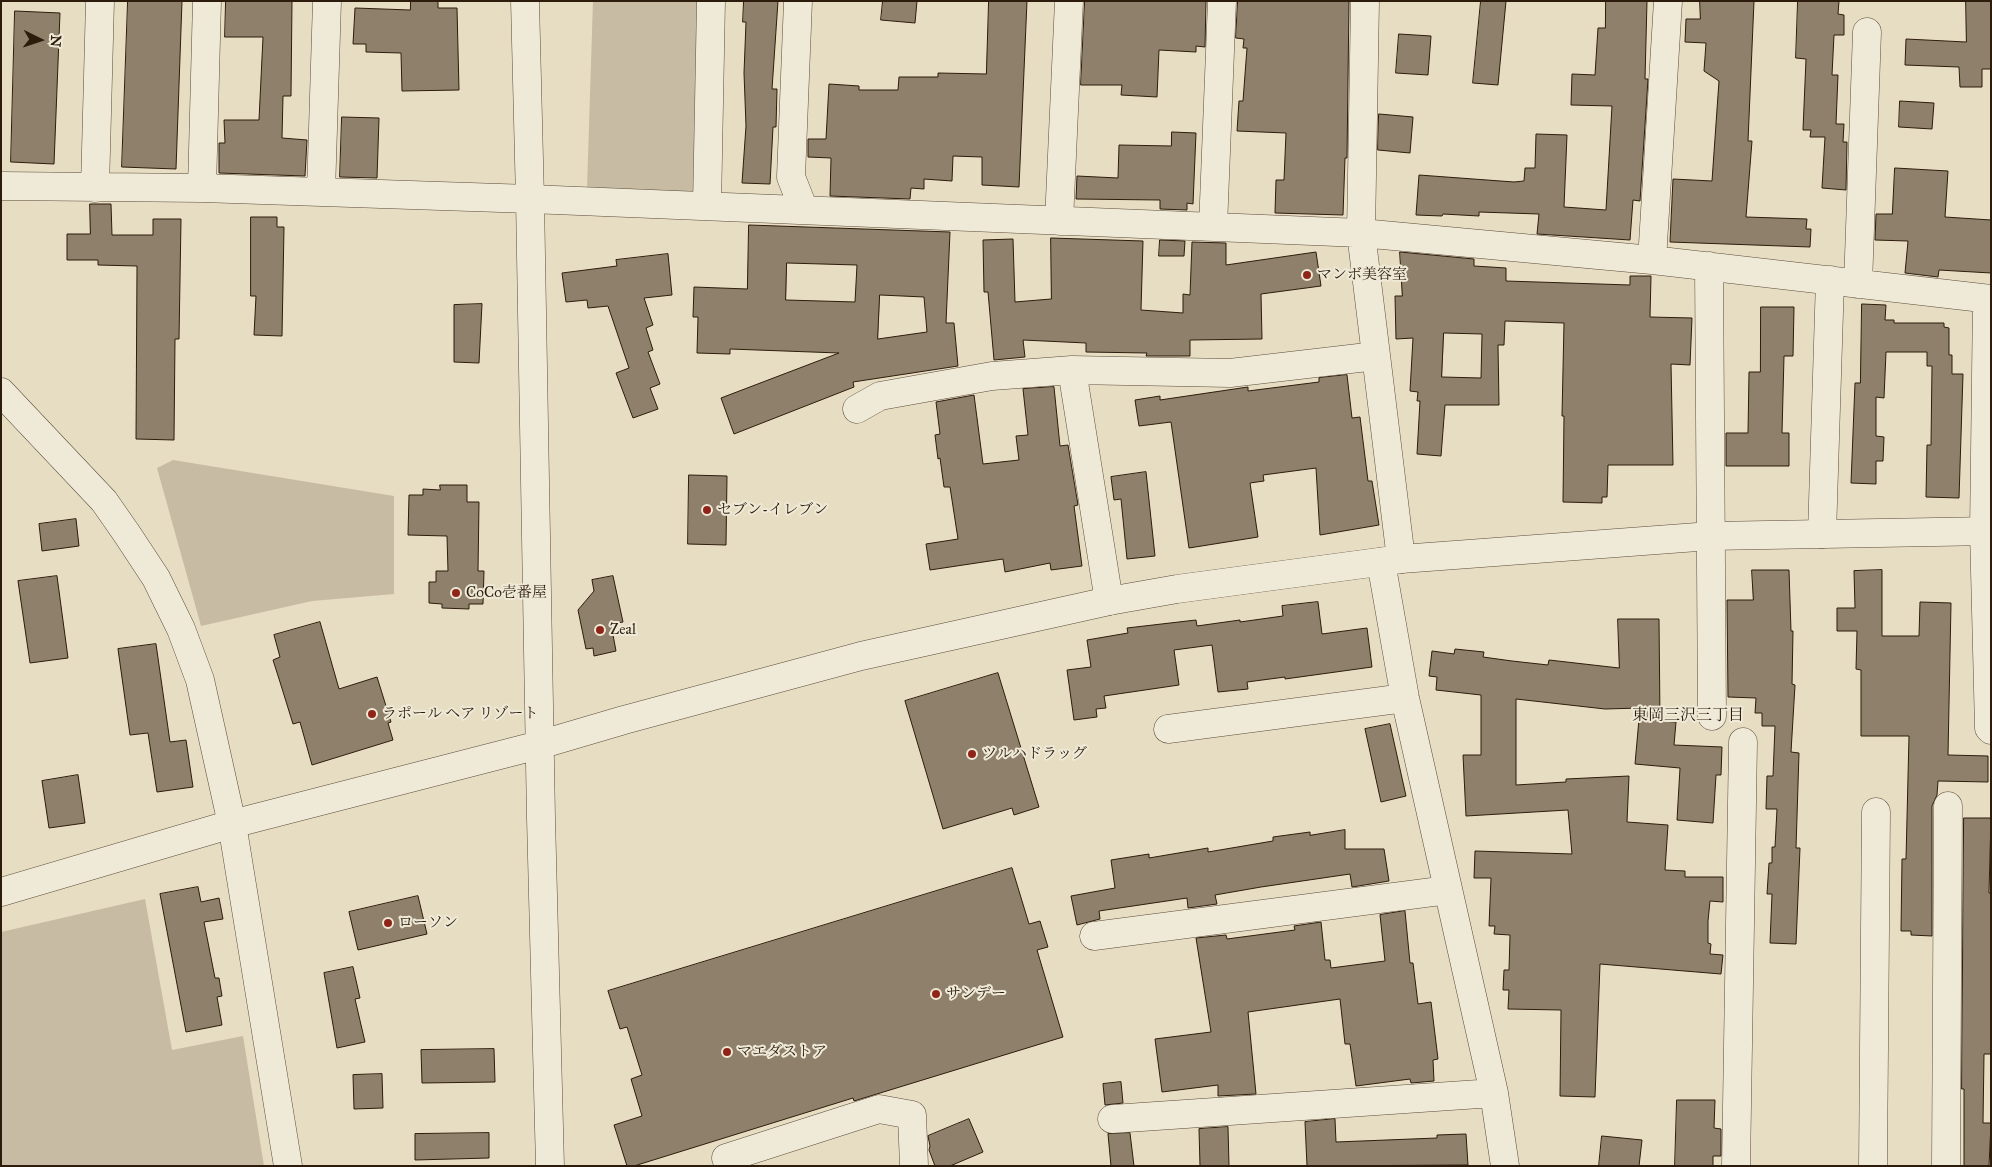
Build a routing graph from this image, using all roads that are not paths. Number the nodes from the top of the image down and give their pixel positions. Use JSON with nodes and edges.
{"nodes":[{"id":1,"x":100,"y":1,"type":"edge"},
{"id":2,"x":207,"y":1,"type":"edge"},
{"id":3,"x":327,"y":1,"type":"edge"},
{"id":4,"x":525,"y":1,"type":"edge"},
{"id":5,"x":710,"y":1,"type":"edge"},
{"id":6,"x":798,"y":1,"type":"edge"},
{"id":7,"x":1069,"y":1,"type":"edge"},
{"id":8,"x":1222,"y":1,"type":"edge"},
{"id":9,"x":1365,"y":1,"type":"edge"},
{"id":10,"x":1668,"y":1,"type":"edge"},
{"id":11,"x":1867,"y":32,"type":"dead end"},
{"id":12,"x":1,"y":186,"type":"edge"},
{"id":13,"x":95,"y":188,"type":"junction"},
{"id":14,"x":202,"y":188,"type":"junction"},
{"id":15,"x":321,"y":192,"type":"junction"},
{"id":16,"x":530,"y":199,"type":"junction"},
{"id":17,"x":707,"y":206,"type":"junction"},
{"id":18,"x":804,"y":210,"type":"junction"},
{"id":19,"x":1059,"y":221,"type":"junction"},
{"id":20,"x":1213,"y":227,"type":"junction"},
{"id":21,"x":1361,"y":233,"type":"junction"},
{"id":22,"x":1652,"y":260,"type":"junction"},
{"id":23,"x":1709,"y":266,"type":"junction"},
{"id":24,"x":1830,"y":280,"type":"junction"},
{"id":25,"x":1858,"y":284,"type":"junction"},
{"id":26,"x":1989,"y":299,"type":"edge"},
{"id":27,"x":1376,"y":356,"type":"junction"},
{"id":28,"x":1072,"y":370,"type":"junction"},
{"id":29,"x":1,"y":392,"type":"edge"},
{"id":30,"x":857,"y":409,"type":"dead end"},
{"id":31,"x":1988,"y":531,"type":"edge"},
{"id":32,"x":1822,"y":534,"type":"junction"},
{"id":33,"x":1711,"y":536,"type":"junction"},
{"id":34,"x":1391,"y":560,"type":"junction"},
{"id":35,"x":1109,"y":601,"type":"junction"},
{"id":36,"x":1405,"y":698,"type":"junction"},
{"id":37,"x":1712,"y":716,"type":"dead end"},
{"id":38,"x":1168,"y":729,"type":"dead end"},
{"id":39,"x":1991,"y":730,"type":"edge"},
{"id":40,"x":1743,"y":742,"type":"dead end"},
{"id":41,"x":539,"y":745,"type":"junction"},
{"id":42,"x":1948,"y":806,"type":"dead end"},
{"id":43,"x":1876,"y":812,"type":"dead end"},
{"id":44,"x":232,"y":824,"type":"junction"},
{"id":45,"x":1448,"y":890,"type":"junction"},
{"id":46,"x":1,"y":892,"type":"edge"},
{"id":47,"x":1094,"y":936,"type":"dead end"},
{"id":48,"x":1494,"y":1092,"type":"junction"},
{"id":49,"x":1112,"y":1120,"type":"dead end"},
{"id":50,"x":288,"y":1166,"type":"edge"},
{"id":51,"x":550,"y":1166,"type":"edge"},
{"id":52,"x":729,"y":1166,"type":"edge"},
{"id":53,"x":914,"y":1166,"type":"edge"},
{"id":54,"x":1505,"y":1166,"type":"edge"},
{"id":55,"x":1736,"y":1166,"type":"edge"},
{"id":56,"x":1873,"y":1166,"type":"edge"},
{"id":57,"x":1946,"y":1166,"type":"edge"}],
"edges":[{"from":1,"to":13,"type":"street"},
{"from":2,"to":14,"type":"street"},
{"from":3,"to":15,"type":"street"},
{"from":4,"to":16,"type":"street"},
{"from":5,"to":17,"type":"street"},
{"from":6,"to":18,"type":"street"},
{"from":7,"to":19,"type":"street"},
{"from":8,"to":20,"type":"street"},
{"from":9,"to":21,"type":"street"},
{"from":10,"to":22,"type":"street"},
{"from":11,"to":25,"type":"street"},
{"from":12,"to":13,"type":"street"},
{"from":13,"to":14,"type":"street"},
{"from":14,"to":15,"type":"street"},
{"from":15,"to":16,"type":"street"},
{"from":16,"to":17,"type":"street"},
{"from":16,"to":41,"type":"street"},
{"from":17,"to":18,"type":"street"},
{"from":18,"to":19,"type":"street"},
{"from":19,"to":20,"type":"street"},
{"from":20,"to":21,"type":"street"},
{"from":21,"to":22,"type":"street"},
{"from":21,"to":27,"type":"street"},
{"from":22,"to":23,"type":"street"},
{"from":23,"to":24,"type":"street"},
{"from":23,"to":33,"type":"street"},
{"from":24,"to":25,"type":"street"},
{"from":24,"to":32,"type":"street"},
{"from":25,"to":26,"type":"street"},
{"from":26,"to":31,"type":"street"},
{"from":27,"to":28,"type":"street"},
{"from":27,"to":34,"type":"street"},
{"from":28,"to":30,"type":"street"},
{"from":28,"to":35,"type":"street"},
{"from":29,"to":44,"type":"street"},
{"from":31,"to":32,"type":"street"},
{"from":31,"to":39,"type":"street"},
{"from":32,"to":33,"type":"street"},
{"from":33,"to":34,"type":"street"},
{"from":33,"to":37,"type":"street"},
{"from":34,"to":35,"type":"street"},
{"from":34,"to":36,"type":"street"},
{"from":35,"to":41,"type":"street"},
{"from":36,"to":38,"type":"street"},
{"from":36,"to":45,"type":"street"},
{"from":40,"to":55,"type":"street"},
{"from":41,"to":44,"type":"street"},
{"from":41,"to":51,"type":"street"},
{"from":42,"to":57,"type":"street"},
{"from":43,"to":56,"type":"street"},
{"from":44,"to":46,"type":"street"},
{"from":44,"to":50,"type":"street"},
{"from":45,"to":47,"type":"street"},
{"from":45,"to":48,"type":"street"},
{"from":48,"to":49,"type":"street"},
{"from":48,"to":54,"type":"street"},
{"from":52,"to":53,"type":"street"}]}
